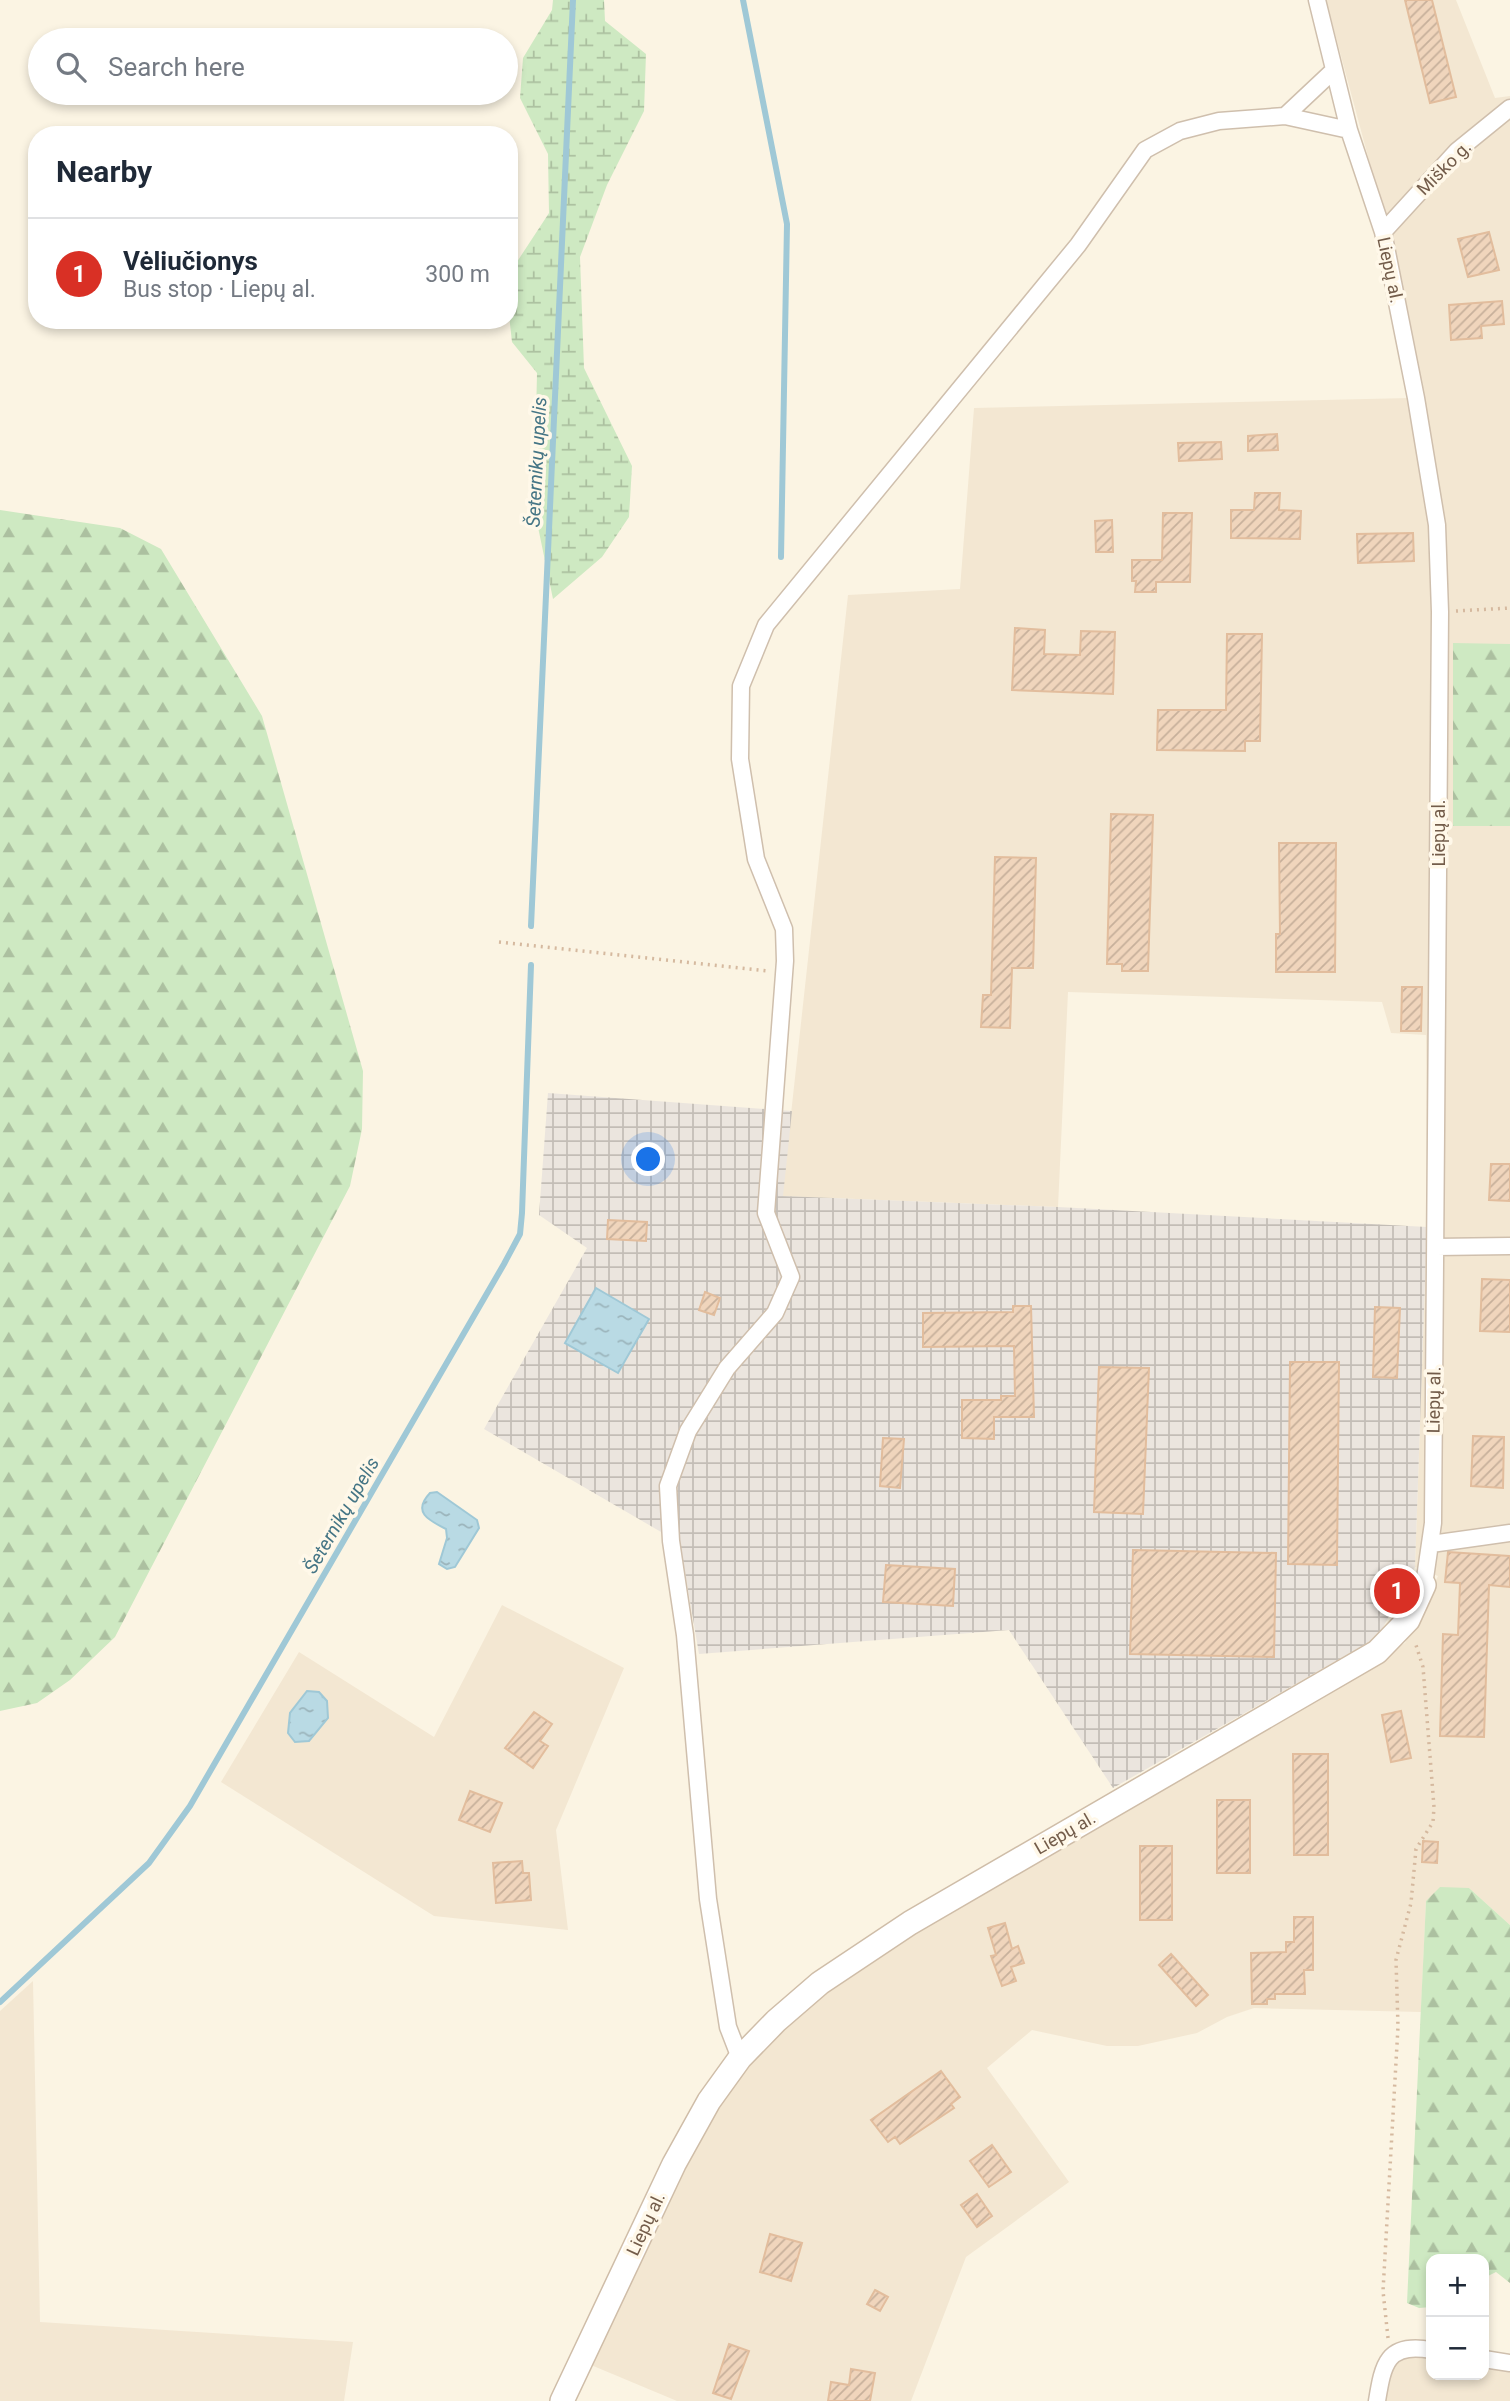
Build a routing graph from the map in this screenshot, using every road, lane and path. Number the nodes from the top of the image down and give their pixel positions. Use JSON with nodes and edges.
{"nodes":[{"id":1,"x":1317,"y":0,"type":"edge"},
{"id":2,"x":1334,"y":69,"type":"junction"},
{"id":3,"x":1510,"y":108,"type":"edge"},
{"id":4,"x":1285,"y":116,"type":"junction"},
{"id":5,"x":1349,"y":130,"type":"junction"},
{"id":6,"x":1383,"y":232,"type":"junction"},
{"id":7,"x":1510,"y":608,"type":"edge"},
{"id":8,"x":1440,"y":612,"type":"junction"},
{"id":9,"x":499,"y":942,"type":"dead end"},
{"id":10,"x":784,"y":973,"type":"junction"},
{"id":11,"x":1510,"y":1246,"type":"edge"},
{"id":12,"x":1436,"y":1247,"type":"junction"},
{"id":13,"x":1510,"y":1533,"type":"edge"},
{"id":14,"x":1431,"y":1544,"type":"junction"},
{"id":15,"x":1424,"y":1585,"type":"joint"},
{"id":16,"x":1408,"y":1620,"type":"junction"},
{"id":17,"x":740,"y":2058,"type":"junction"},
{"id":18,"x":1426,"y":2350,"type":"edge"},
{"id":19,"x":1392,"y":2355,"type":"junction"},
{"id":20,"x":1489,"y":2360,"type":"edge"},
{"id":21,"x":1510,"y":2363,"type":"edge"},
{"id":22,"x":562,"y":2401,"type":"edge"},
{"id":23,"x":1377,"y":2401,"type":"edge"}],
"edges":[{"from":1,"to":2,"type":"street","name":"Liepų al."},
{"from":2,"to":4,"type":"street"},
{"from":2,"to":5,"type":"street","name":"Liepų al."},
{"from":3,"to":6,"type":"street","name":"Miško g."},
{"from":4,"to":5,"type":"street"},
{"from":4,"to":10,"type":"street"},
{"from":5,"to":6,"type":"street","name":"Liepų al."},
{"from":6,"to":8,"type":"street","name":"Liepų al."},
{"from":7,"to":8,"type":"path"},
{"from":8,"to":12,"type":"street","name":"Liepų al."},
{"from":9,"to":10,"type":"path"},
{"from":10,"to":17,"type":"street"},
{"from":11,"to":12,"type":"street"},
{"from":12,"to":14,"type":"street","name":"Liepų al."},
{"from":13,"to":14,"type":"street"},
{"from":14,"to":15,"type":"street","name":"Liepų al."},
{"from":15,"to":16,"type":"main road","name":"Liepų al."},
{"from":16,"to":17,"type":"main road","name":"Liepų al."},
{"from":16,"to":19,"type":"path"},
{"from":17,"to":22,"type":"main road","name":"Liepų al."},
{"from":18,"to":19,"type":"street"},
{"from":19,"to":23,"type":"street"},
{"from":20,"to":21,"type":"street"}]}
